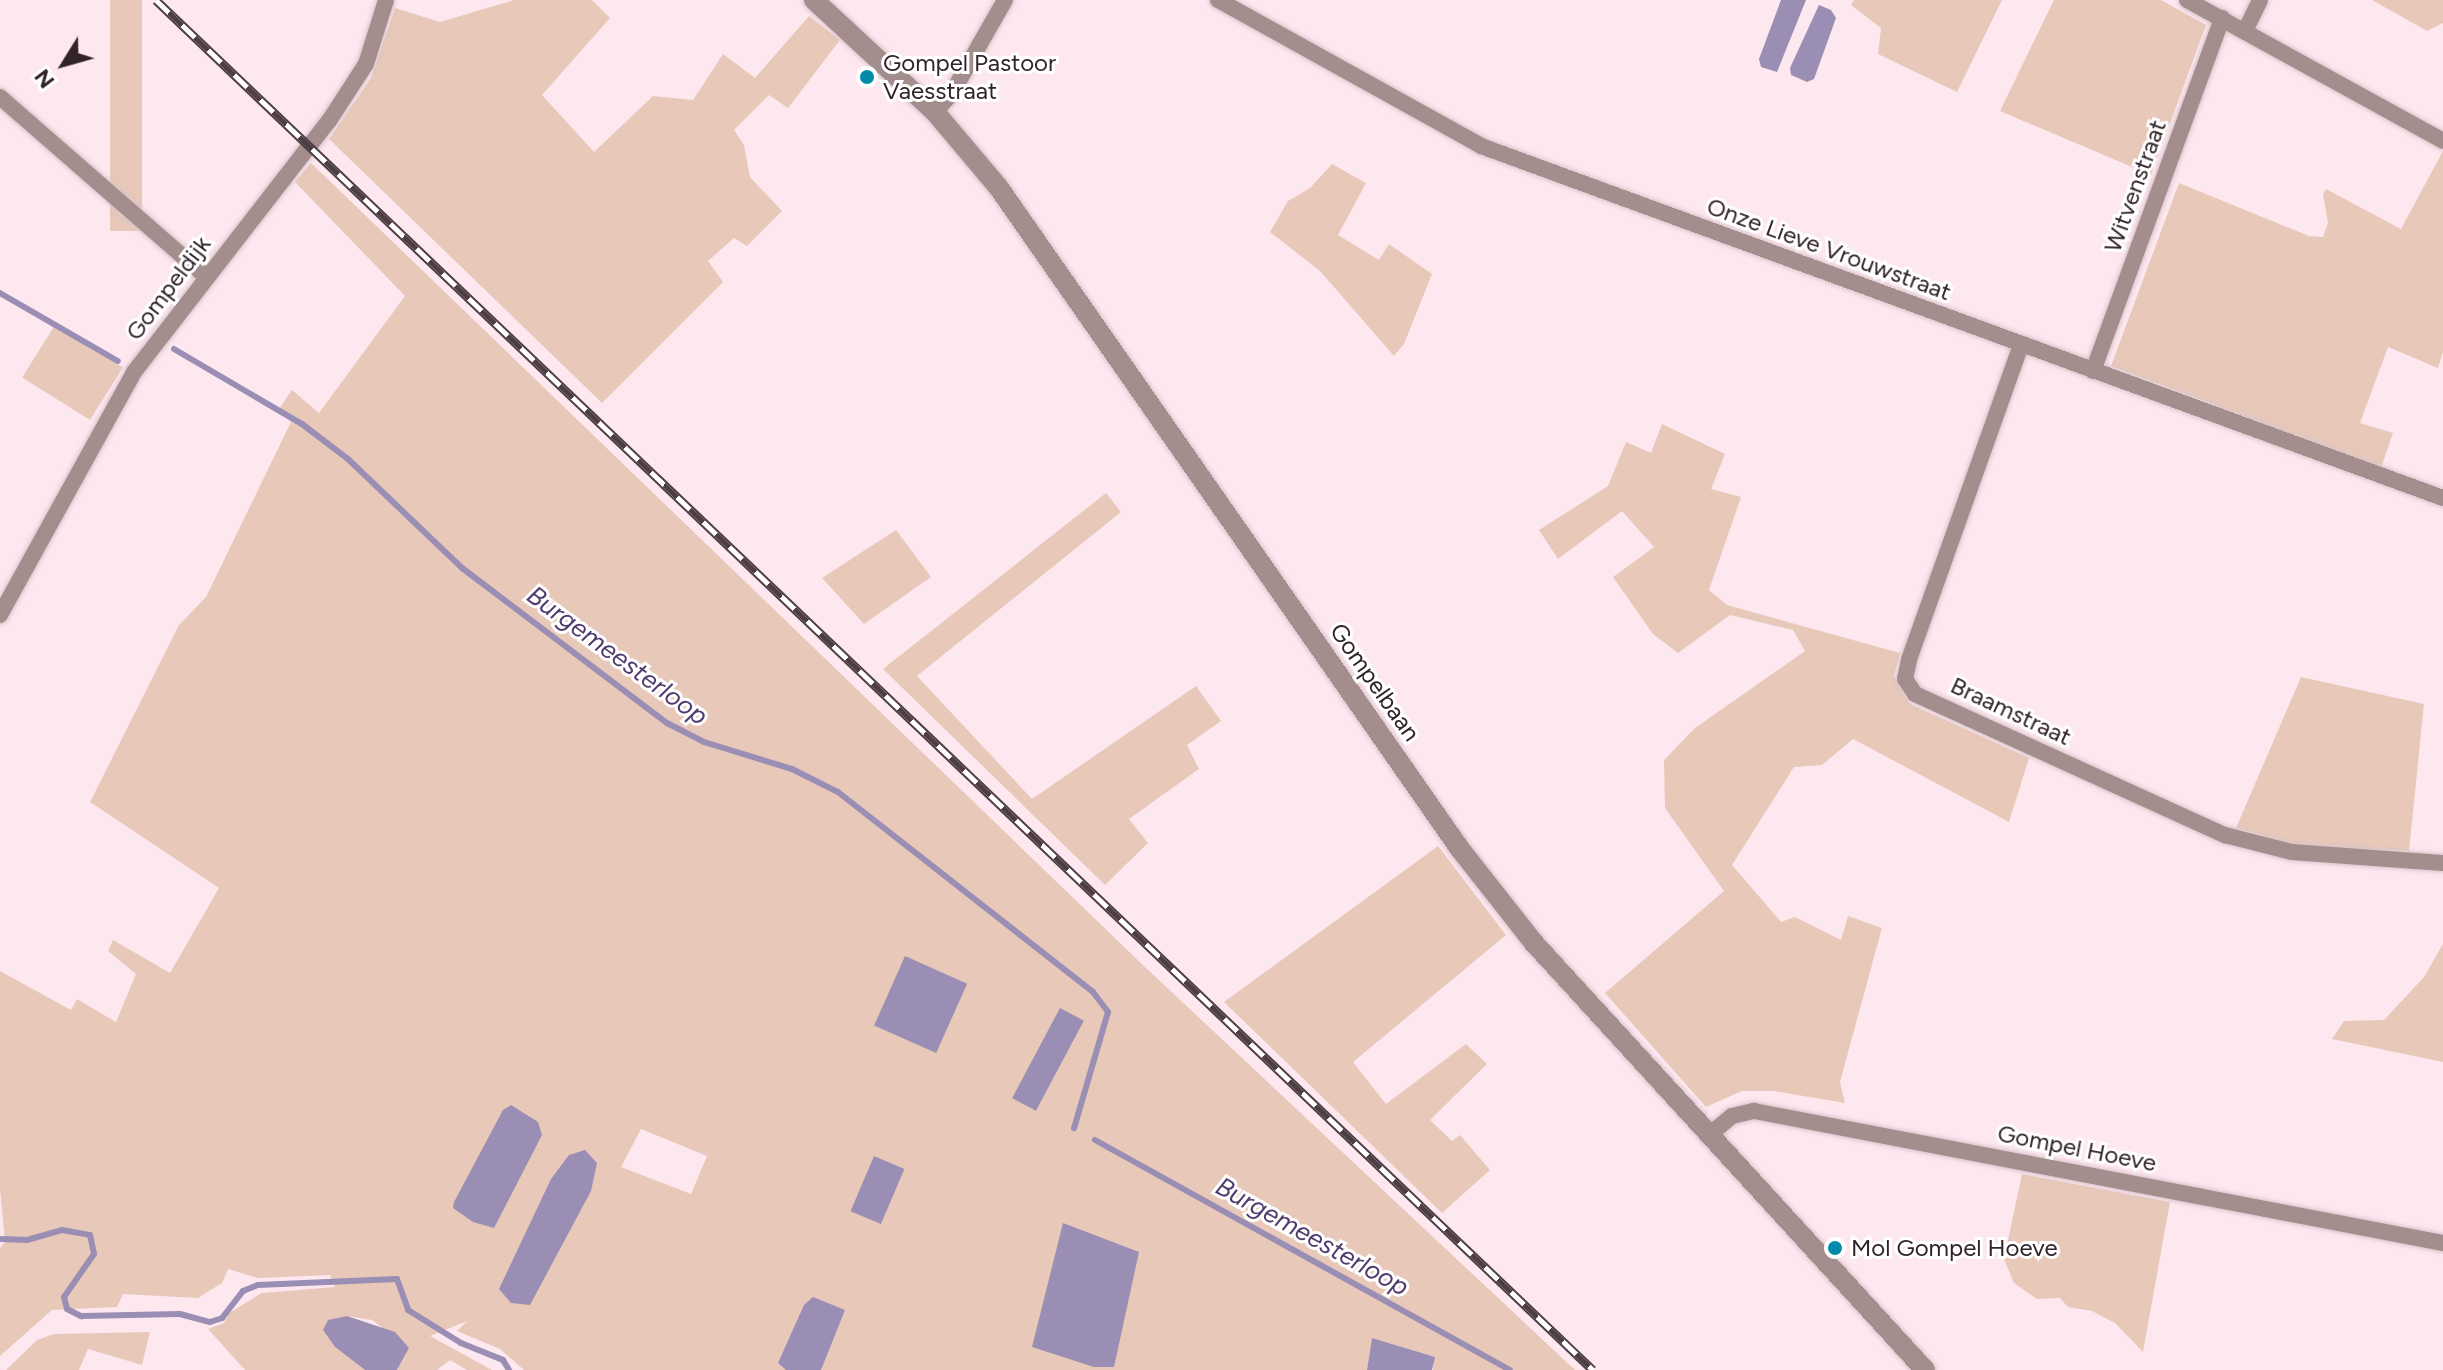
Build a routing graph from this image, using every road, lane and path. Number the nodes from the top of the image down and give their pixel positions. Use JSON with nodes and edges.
{"nodes":[{"id":1,"x":386,"y":0,"type":"edge"},
{"id":2,"x":814,"y":0,"type":"edge"},
{"id":3,"x":1005,"y":0,"type":"edge"},
{"id":4,"x":1218,"y":0,"type":"edge"},
{"id":5,"x":2187,"y":0,"type":"edge"},
{"id":6,"x":2260,"y":0,"type":"edge"},
{"id":7,"x":2222,"y":18,"type":"junction"},
{"id":8,"x":2245,"y":31,"type":"junction"},
{"id":9,"x":0,"y":97,"type":"edge"},
{"id":10,"x":935,"y":112,"type":"junction"},
{"id":11,"x":2443,"y":141,"type":"edge"},
{"id":12,"x":205,"y":276,"type":"junction"},
{"id":13,"x":2021,"y":345,"type":"junction"},
{"id":14,"x":2093,"y":371,"type":"junction"},
{"id":15,"x":2443,"y":498,"type":"edge"},
{"id":16,"x":0,"y":615,"type":"edge"},
{"id":17,"x":2443,"y":863,"type":"edge"},
{"id":18,"x":1708,"y":1136,"type":"junction"},
{"id":19,"x":2443,"y":1243,"type":"edge"},
{"id":20,"x":1925,"y":1370,"type":"edge"}],
"edges":[{"from":1,"to":12,"type":"street","name":"Gompeldijk"},
{"from":2,"to":10,"type":"street","name":"Gompelbaan"},
{"from":3,"to":10,"type":"street"},
{"from":4,"to":13,"type":"street","name":"Onze Lieve Vrouwstraat"},
{"from":5,"to":7,"type":"street"},
{"from":6,"to":8,"type":"street"},
{"from":7,"to":8,"type":"street"},
{"from":7,"to":14,"type":"street","name":"Witvenstraat"},
{"from":8,"to":11,"type":"street"},
{"from":9,"to":12,"type":"street"},
{"from":10,"to":18,"type":"street","name":"Gompelbaan"},
{"from":12,"to":16,"type":"street","name":"Gompeldijk"},
{"from":13,"to":14,"type":"street","name":"Onze Lieve Vrouwstraat"},
{"from":13,"to":17,"type":"street","name":"Braamstraat"},
{"from":14,"to":15,"type":"street","name":"Onze Lieve Vrouwstraat"},
{"from":18,"to":19,"type":"street","name":"Gompel Hoeve"},
{"from":18,"to":20,"type":"street","name":"Gompelbaan"}]}
